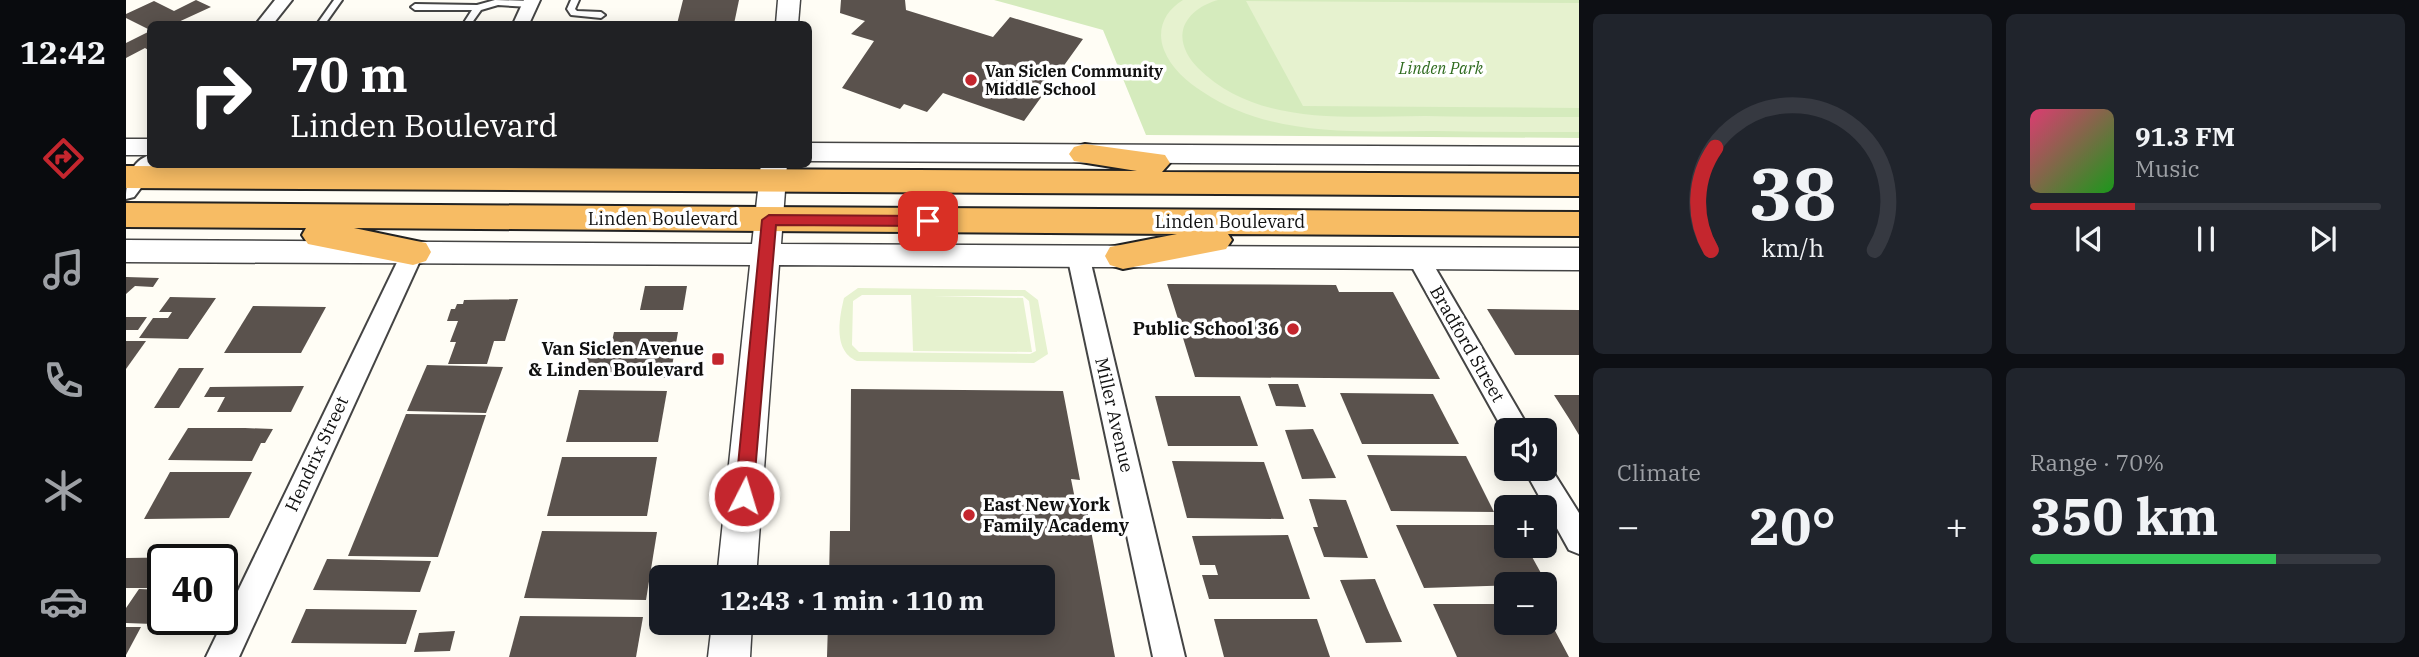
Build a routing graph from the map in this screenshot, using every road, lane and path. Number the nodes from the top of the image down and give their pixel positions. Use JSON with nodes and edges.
{"nodes":[{"id":1,"x":284,"y":0,"type":"edge"},
{"id":2,"x":338,"y":0,"type":"edge"},
{"id":3,"x":575,"y":0,"type":"edge"},
{"id":4,"x":789,"y":0,"type":"edge"},
{"id":5,"x":531,"y":2,"type":"edge"},
{"id":6,"x":415,"y":7,"type":"dead end"},
{"id":7,"x":478,"y":8,"type":"junction"},
{"id":8,"x":601,"y":15,"type":"dead end"},
{"id":9,"x":266,"y":21,"type":"edge"},
{"id":10,"x":323,"y":21,"type":"edge"},
{"id":11,"x":469,"y":21,"type":"edge"},
{"id":12,"x":522,"y":21,"type":"edge"},
{"id":13,"x":787,"y":21,"type":"edge"},
{"id":14,"x":147,"y":147,"type":"edge"},
{"id":15,"x":126,"y":148,"type":"edge"},
{"id":16,"x":812,"y":152,"type":"edge"},
{"id":17,"x":1085,"y":154,"type":"junction"},
{"id":18,"x":1579,"y":156,"type":"edge"},
{"id":19,"x":774,"y":173,"type":"edge"},
{"id":20,"x":135,"y":177,"type":"edge"},
{"id":21,"x":1320,"y":184,"type":"junction"},
{"id":22,"x":1579,"y":185,"type":"edge"},
{"id":23,"x":126,"y":215,"type":"edge"},
{"id":24,"x":214,"y":216,"type":"junction"},
{"id":25,"x":1315,"y":223,"type":"junction"},
{"id":26,"x":1521,"y":224,"type":"junction"},
{"id":27,"x":1579,"y":224,"type":"edge"},
{"id":28,"x":1579,"y":233,"type":"edge"},
{"id":29,"x":768,"y":237,"type":"junction"},
{"id":30,"x":126,"y":251,"type":"edge"},
{"id":31,"x":413,"y":251,"type":"junction"},
{"id":32,"x":1078,"y":255,"type":"junction"},
{"id":33,"x":1123,"y":256,"type":"junction"},
{"id":34,"x":1418,"y":258,"type":"junction"},
{"id":35,"x":1579,"y":259,"type":"edge"},
{"id":36,"x":1510,"y":418,"type":"edge"},
{"id":37,"x":1545,"y":481,"type":"edge"},
{"id":38,"x":1579,"y":540,"type":"edge"},
{"id":39,"x":737,"y":565,"type":"edge"},
{"id":40,"x":731,"y":635,"type":"edge"},
{"id":41,"x":222,"y":657,"type":"edge"},
{"id":42,"x":729,"y":657,"type":"edge"},
{"id":43,"x":1169,"y":657,"type":"edge"}],
"edges":[{"from":1,"to":9,"type":"street"},
{"from":2,"to":10,"type":"lane"},
{"from":3,"to":8,"type":"lane"},
{"from":4,"to":13,"type":"street"},
{"from":5,"to":7,"type":"lane"},
{"from":5,"to":12,"type":"street"},
{"from":6,"to":7,"type":"lane"},
{"from":7,"to":11,"type":"lane"},
{"from":14,"to":15,"type":"street"},
{"from":16,"to":17,"type":"street"},
{"from":17,"to":18,"type":"street"},
{"from":17,"to":21,"type":"highway"},
{"from":19,"to":20,"type":"highway"},
{"from":19,"to":21,"type":"highway"},
{"from":19,"to":29,"type":"street"},
{"from":21,"to":22,"type":"highway"},
{"from":23,"to":24,"type":"highway","name":"Linden Boulevard"},
{"from":24,"to":29,"type":"highway","name":"Linden Boulevard"},
{"from":24,"to":31,"type":"highway"},
{"from":25,"to":26,"type":"highway","name":"Linden Boulevard"},
{"from":25,"to":29,"type":"highway","name":"Linden Boulevard"},
{"from":25,"to":33,"type":"highway"},
{"from":26,"to":27,"type":"highway","name":"Linden Boulevard"},
{"from":26,"to":28,"type":"highway"},
{"from":29,"to":31,"type":"street","name":"Linden Boulevard"},
{"from":29,"to":32,"type":"street","name":"Linden Boulevard"},
{"from":29,"to":39,"type":"street"},
{"from":30,"to":31,"type":"street","name":"Linden Boulevard"},
{"from":31,"to":41,"type":"street","name":"Hendrix Street"},
{"from":32,"to":33,"type":"street","name":"Linden Boulevard"},
{"from":32,"to":43,"type":"street","name":"Miller Avenue"},
{"from":33,"to":34,"type":"street","name":"Linden Boulevard"},
{"from":34,"to":35,"type":"street","name":"Linden Boulevard"},
{"from":34,"to":36,"type":"street","name":"Bradford Street"},
{"from":37,"to":38,"type":"street"},
{"from":40,"to":42,"type":"street"}]}
